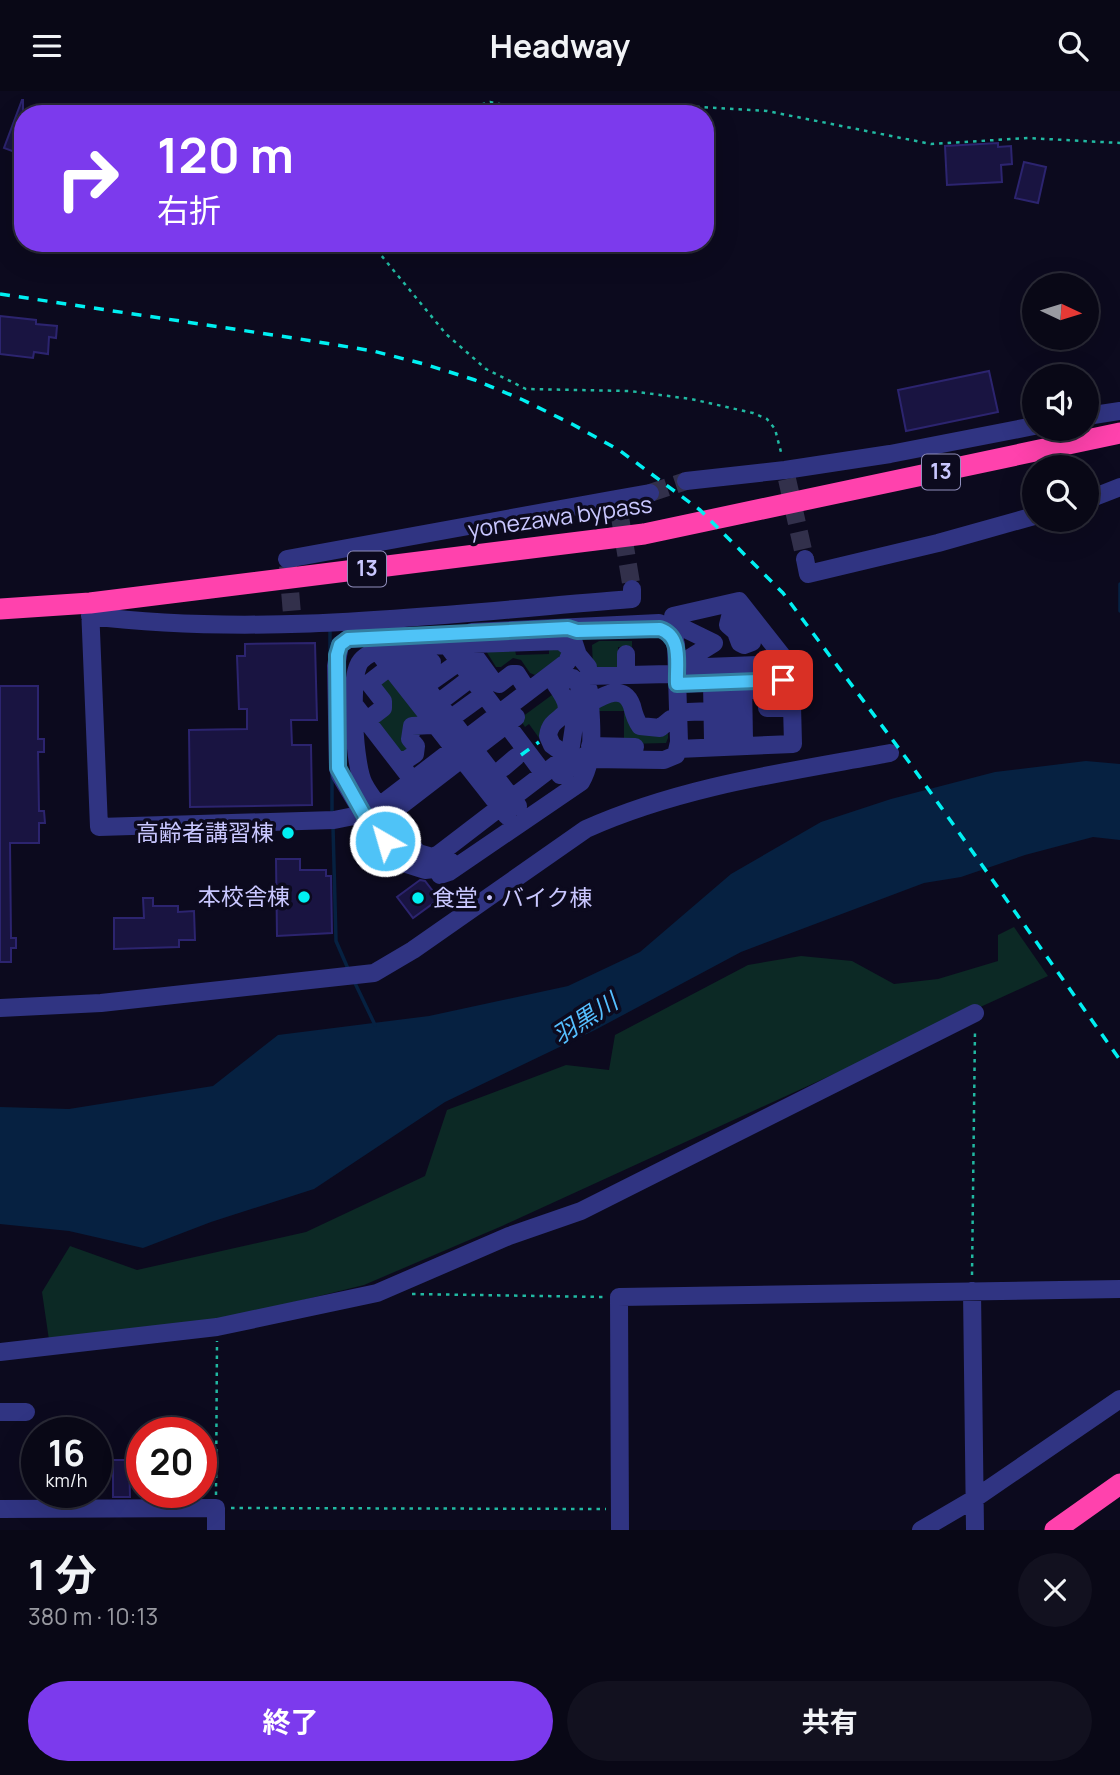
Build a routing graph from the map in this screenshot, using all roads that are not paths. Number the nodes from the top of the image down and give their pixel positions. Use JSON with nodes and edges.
{"nodes":[{"id":1,"x":1120,"y":411,"type":"edge"},
{"id":2,"x":1099,"y":415,"type":"edge"},
{"id":3,"x":1022,"y":428,"type":"edge"},
{"id":4,"x":1120,"y":433,"type":"edge"},
{"id":5,"x":686,"y":481,"type":"tunnel mouth"},
{"id":6,"x":1120,"y":487,"type":"edge"},
{"id":7,"x":650,"y":493,"type":"tunnel mouth"},
{"id":8,"x":1099,"y":495,"type":"edge"},
{"id":9,"x":1022,"y":519,"type":"edge"},
{"id":10,"x":287,"y":559,"type":"dead end"},
{"id":11,"x":805,"y":559,"type":"dead end"},
{"id":12,"x":632,"y":589,"type":"dead end"},
{"id":13,"x":0,"y":609,"type":"edge"},
{"id":14,"x":90,"y":609,"type":"junction"},
{"id":15,"x":673,"y":632,"type":"junction"},
{"id":16,"x":578,"y":650,"type":"junction"},
{"id":17,"x":464,"y":651,"type":"junction"},
{"id":18,"x":388,"y":653,"type":"junction"},
{"id":19,"x":626,"y":654,"type":"dead end"},
{"id":20,"x":783,"y":668,"type":"junction"},
{"id":21,"x":626,"y":675,"type":"junction"},
{"id":22,"x":677,"y":675,"type":"junction"},
{"id":23,"x":471,"y":678,"type":"junction"},
{"id":24,"x":559,"y":683,"type":"junction"},
{"id":25,"x":737,"y":683,"type":"junction"},
{"id":26,"x":424,"y":684,"type":"junction"},
{"id":27,"x":529,"y":685,"type":"junction"},
{"id":28,"x":459,"y":695,"type":"junction"},
{"id":29,"x":483,"y":695,"type":"junction"},
{"id":30,"x":438,"y":703,"type":"junction"},
{"id":31,"x":586,"y":708,"type":"junction"},
{"id":32,"x":785,"y":708,"type":"junction"},
{"id":33,"x":712,"y":711,"type":"junction"},
{"id":34,"x":688,"y":712,"type":"dead end"},
{"id":35,"x":361,"y":714,"type":"junction"},
{"id":36,"x":671,"y":719,"type":"junction"},
{"id":37,"x":504,"y":720,"type":"junction"},
{"id":38,"x":443,"y":721,"type":"junction"},
{"id":39,"x":736,"y":741,"type":"junction"},
{"id":40,"x":678,"y":743,"type":"junction"},
{"id":41,"x":463,"y":747,"type":"junction"},
{"id":42,"x":567,"y":749,"type":"junction"},
{"id":43,"x":890,"y":753,"type":"dead end"},
{"id":44,"x":589,"y":755,"type":"junction"},
{"id":45,"x":397,"y":760,"type":"junction"},
{"id":46,"x":539,"y":771,"type":"junction"},
{"id":47,"x":414,"y":775,"type":"junction"},
{"id":48,"x":509,"y":805,"type":"junction"},
{"id":49,"x":380,"y":810,"type":"junction"},
{"id":50,"x":403,"y":863,"type":"junction"},
{"id":51,"x":0,"y":1008,"type":"edge"},
{"id":52,"x":975,"y":1013,"type":"road end"},
{"id":53,"x":1120,"y":1289,"type":"edge"},
{"id":54,"x":972,"y":1291,"type":"junction"},
{"id":55,"x":0,"y":1352,"type":"edge"},
{"id":56,"x":1120,"y":1399,"type":"edge"},
{"id":57,"x":0,"y":1412,"type":"edge"},
{"id":58,"x":26,"y":1412,"type":"dead end"},
{"id":59,"x":1120,"y":1484,"type":"edge"},
{"id":60,"x":974,"y":1499,"type":"junction"},
{"id":61,"x":1120,"y":1502,"type":"edge"},
{"id":62,"x":0,"y":1509,"type":"edge"},
{"id":63,"x":975,"y":1529,"type":"edge"},
{"id":64,"x":216,"y":1530,"type":"edge"},
{"id":65,"x":620,"y":1530,"type":"edge"},
{"id":66,"x":921,"y":1530,"type":"edge"},
{"id":67,"x":1055,"y":1530,"type":"edge"},
{"id":68,"x":1078,"y":1530,"type":"edge"}],
"edges":[{"from":1,"to":2,"type":"street"},
{"from":3,"to":5,"type":"street"},
{"from":4,"to":14,"type":"highway","name":"yonezawa bypass","number":"13"},
{"from":6,"to":8,"type":"street"},
{"from":7,"to":10,"type":"street"},
{"from":9,"to":11,"type":"street"},
{"from":12,"to":14,"type":"street"},
{"from":13,"to":14,"type":"highway","name":"yonezawa bypass","number":"13"},
{"from":14,"to":49,"type":"street"},
{"from":15,"to":16,"type":"street"},
{"from":15,"to":20,"type":"street"},
{"from":15,"to":22,"type":"street"},
{"from":15,"to":22,"type":"street"},
{"from":16,"to":17,"type":"street"},
{"from":16,"to":18,"type":"street"},
{"from":16,"to":21,"type":"street"},
{"from":16,"to":22,"type":"street"},
{"from":16,"to":24,"type":"street"},
{"from":16,"to":27,"type":"street"},
{"from":16,"to":31,"type":"street"},
{"from":16,"to":37,"type":"street"},
{"from":16,"to":49,"type":"street"},
{"from":17,"to":18,"type":"street"},
{"from":17,"to":23,"type":"street"},
{"from":17,"to":27,"type":"street"},
{"from":17,"to":28,"type":"street"},
{"from":17,"to":37,"type":"street"},
{"from":18,"to":26,"type":"street"},
{"from":18,"to":35,"type":"street"},
{"from":18,"to":35,"type":"street"},
{"from":18,"to":38,"type":"street"},
{"from":18,"to":41,"type":"street"},
{"from":18,"to":49,"type":"street"},
{"from":19,"to":21,"type":"street"},
{"from":20,"to":22,"type":"street"},
{"from":20,"to":25,"type":"street"},
{"from":20,"to":32,"type":"street"},
{"from":20,"to":39,"type":"street"},
{"from":21,"to":22,"type":"street"},
{"from":22,"to":25,"type":"street"},
{"from":22,"to":36,"type":"street"},
{"from":22,"to":40,"type":"street"},
{"from":23,"to":28,"type":"street"},
{"from":23,"to":29,"type":"street"},
{"from":24,"to":31,"type":"street"},
{"from":24,"to":37,"type":"street"},
{"from":24,"to":42,"type":"street"},
{"from":25,"to":32,"type":"street"},
{"from":25,"to":33,"type":"street"},
{"from":25,"to":39,"type":"street"},
{"from":25,"to":39,"type":"street"},
{"from":26,"to":28,"type":"street"},
{"from":26,"to":30,"type":"street"},
{"from":27,"to":37,"type":"street"},
{"from":28,"to":29,"type":"street"},
{"from":28,"to":30,"type":"street"},
{"from":28,"to":38,"type":"street"},
{"from":29,"to":37,"type":"street"},
{"from":30,"to":38,"type":"street"},
{"from":31,"to":36,"type":"street"},
{"from":31,"to":42,"type":"street"},
{"from":31,"to":44,"type":"street"},
{"from":32,"to":39,"type":"street"},
{"from":33,"to":34,"type":"street"},
{"from":33,"to":39,"type":"street"},
{"from":35,"to":45,"type":"street"},
{"from":35,"to":49,"type":"street"},
{"from":36,"to":44,"type":"street"},
{"from":37,"to":41,"type":"street"},
{"from":37,"to":46,"type":"street"},
{"from":37,"to":46,"type":"street"},
{"from":38,"to":41,"type":"street"},
{"from":38,"to":45,"type":"street"},
{"from":39,"to":40,"type":"street"},
{"from":39,"to":40,"type":"street"},
{"from":39,"to":44,"type":"street"},
{"from":40,"to":44,"type":"street"},
{"from":41,"to":47,"type":"street"},
{"from":41,"to":48,"type":"street"},
{"from":41,"to":49,"type":"street"},
{"from":42,"to":46,"type":"street"},
{"from":42,"to":48,"type":"street"},
{"from":43,"to":51,"type":"street"},
{"from":44,"to":48,"type":"street"},
{"from":44,"to":50,"type":"street"},
{"from":45,"to":47,"type":"street"},
{"from":46,"to":48,"type":"street"},
{"from":47,"to":49,"type":"street"},
{"from":48,"to":49,"type":"street"},
{"from":48,"to":50,"type":"street"},
{"from":49,"to":50,"type":"street"},
{"from":52,"to":55,"type":"street"},
{"from":53,"to":54,"type":"street"},
{"from":54,"to":60,"type":"street"},
{"from":54,"to":65,"type":"street"},
{"from":56,"to":60,"type":"street"},
{"from":57,"to":58,"type":"street"},
{"from":59,"to":67,"type":"highway"},
{"from":60,"to":63,"type":"street"},
{"from":60,"to":66,"type":"street"},
{"from":61,"to":68,"type":"highway"},
{"from":62,"to":64,"type":"street"}]}
